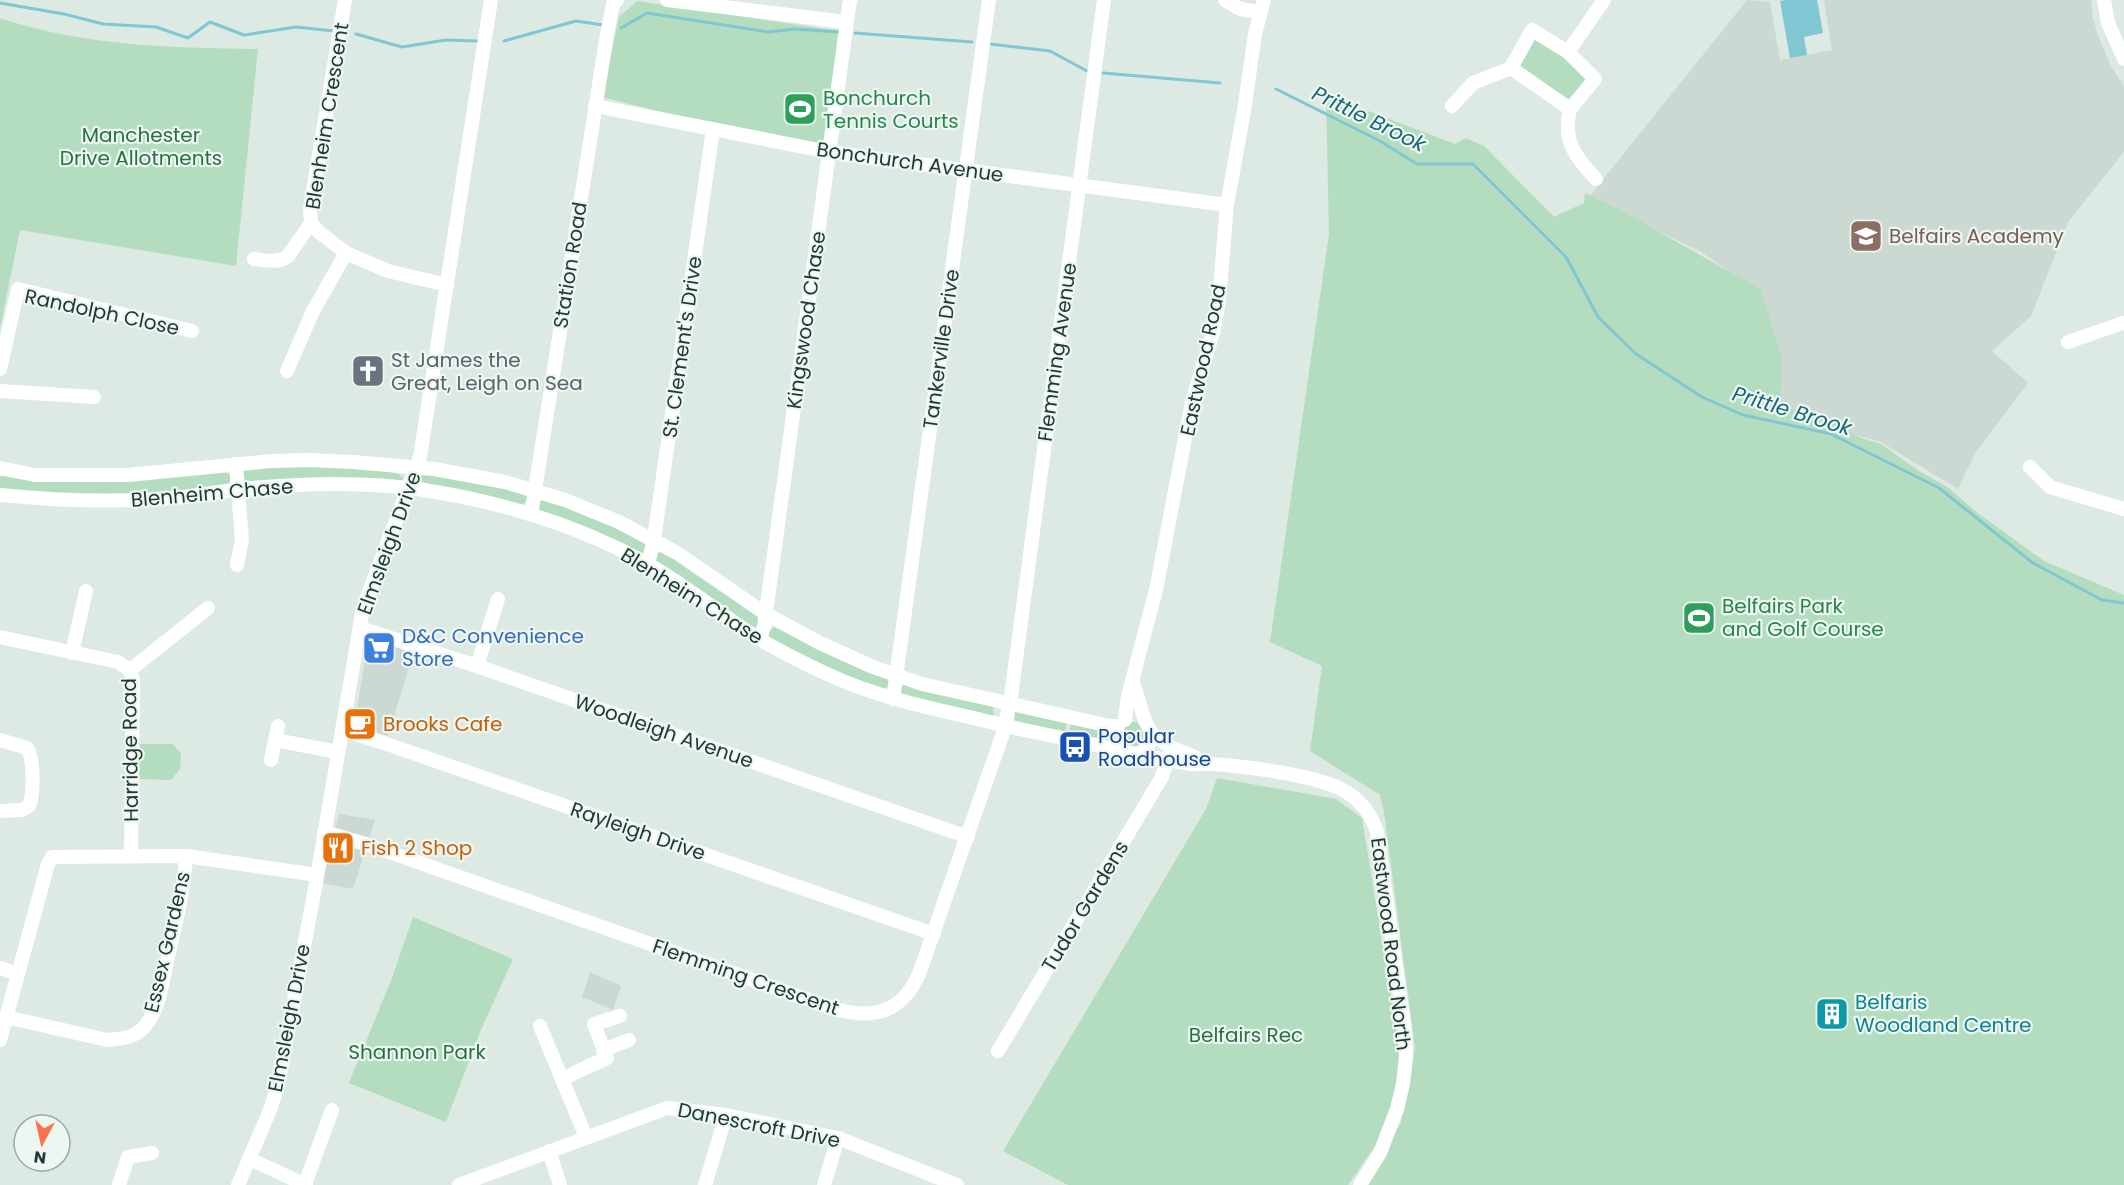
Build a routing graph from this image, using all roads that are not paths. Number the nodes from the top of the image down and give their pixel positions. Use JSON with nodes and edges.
{"nodes":[{"id":1,"x":345,"y":0,"type":"edge"},
{"id":2,"x":491,"y":0,"type":"edge"},
{"id":3,"x":617,"y":0,"type":"edge"},
{"id":4,"x":667,"y":0,"type":"edge"},
{"id":5,"x":850,"y":0,"type":"edge"},
{"id":6,"x":989,"y":0,"type":"edge"},
{"id":7,"x":1104,"y":0,"type":"edge"},
{"id":8,"x":1225,"y":0,"type":"edge"},
{"id":9,"x":1604,"y":0,"type":"edge"},
{"id":10,"x":2104,"y":0,"type":"edge"},
{"id":11,"x":732,"y":4,"type":"edge"},
{"id":12,"x":1262,"y":6,"type":"edge"},
{"id":13,"x":846,"y":22,"type":"junction"},
{"id":14,"x":1568,"y":52,"type":"junction"},
{"id":15,"x":2124,"y":59,"type":"edge"},
{"id":16,"x":1511,"y":68,"type":"junction"},
{"id":17,"x":596,"y":106,"type":"junction"},
{"id":18,"x":1452,"y":106,"type":"dead end"},
{"id":19,"x":1570,"y":110,"type":"junction"},
{"id":20,"x":713,"y":129,"type":"junction"},
{"id":21,"x":829,"y":152,"type":"junction"},
{"id":22,"x":965,"y":171,"type":"junction"},
{"id":23,"x":1596,"y":179,"type":"dead end"},
{"id":24,"x":1079,"y":186,"type":"junction"},
{"id":25,"x":1227,"y":206,"type":"junction"},
{"id":26,"x":311,"y":223,"type":"junction"},
{"id":27,"x":346,"y":253,"type":"junction"},
{"id":28,"x":254,"y":259,"type":"dead end"},
{"id":29,"x":447,"y":285,"type":"junction"},
{"id":30,"x":2124,"y":323,"type":"edge"},
{"id":31,"x":192,"y":331,"type":"dead end"},
{"id":32,"x":2068,"y":342,"type":"dead end"},
{"id":33,"x":0,"y":369,"type":"edge"},
{"id":34,"x":287,"y":371,"type":"dead end"},
{"id":35,"x":0,"y":391,"type":"edge"},
{"id":36,"x":94,"y":397,"type":"dead end"},
{"id":37,"x":236,"y":464,"type":"junction"},
{"id":38,"x":416,"y":467,"type":"junction"},
{"id":39,"x":2030,"y":467,"type":"dead end"},
{"id":40,"x":0,"y":468,"type":"edge"},
{"id":41,"x":238,"y":489,"type":"junction"},
{"id":42,"x":409,"y":489,"type":"junction"},
{"id":43,"x":534,"y":490,"type":"junction"},
{"id":44,"x":0,"y":495,"type":"edge"},
{"id":45,"x":2124,"y":509,"type":"edge"},
{"id":46,"x":531,"y":515,"type":"junction"},
{"id":47,"x":654,"y":540,"type":"junction"},
{"id":48,"x":648,"y":564,"type":"junction"},
{"id":49,"x":237,"y":565,"type":"dead end"},
{"id":50,"x":86,"y":591,"type":"dead end"},
{"id":51,"x":498,"y":598,"type":"dead end"},
{"id":52,"x":208,"y":608,"type":"dead end"},
{"id":53,"x":766,"y":614,"type":"junction"},
{"id":54,"x":360,"y":628,"type":"junction"},
{"id":55,"x":0,"y":637,"type":"edge"},
{"id":56,"x":759,"y":639,"type":"junction"},
{"id":57,"x":72,"y":653,"type":"junction"},
{"id":58,"x":477,"y":666,"type":"junction"},
{"id":59,"x":130,"y":670,"type":"junction"},
{"id":60,"x":896,"y":675,"type":"junction"},
{"id":61,"x":1133,"y":682,"type":"junction"},
{"id":62,"x":893,"y":699,"type":"junction"},
{"id":63,"x":1010,"y":704,"type":"junction"},
{"id":64,"x":1145,"y":721,"type":"junction"},
{"id":65,"x":1122,"y":723,"type":"junction"},
{"id":66,"x":278,"y":726,"type":"dead end"},
{"id":67,"x":1005,"y":726,"type":"junction"},
{"id":68,"x":342,"y":730,"type":"junction"},
{"id":69,"x":1152,"y":734,"type":"junction"},
{"id":70,"x":0,"y":740,"type":"edge"},
{"id":71,"x":275,"y":740,"type":"junction"},
{"id":72,"x":338,"y":752,"type":"junction"},
{"id":73,"x":1130,"y":753,"type":"junction"},
{"id":74,"x":271,"y":760,"type":"dead end"},
{"id":75,"x":1167,"y":760,"type":"junction"},
{"id":76,"x":1208,"y":763,"type":"junction"},
{"id":77,"x":0,"y":811,"type":"edge"},
{"id":78,"x":324,"y":832,"type":"junction"},
{"id":79,"x":968,"y":837,"type":"junction"},
{"id":80,"x":131,"y":856,"type":"junction"},
{"id":81,"x":186,"y":856,"type":"junction"},
{"id":82,"x":317,"y":875,"type":"junction"},
{"id":83,"x":934,"y":933,"type":"junction"},
{"id":84,"x":0,"y":968,"type":"edge"},
{"id":85,"x":18,"y":974,"type":"junction"},
{"id":86,"x":620,"y":1016,"type":"dead end"},
{"id":87,"x":6,"y":1017,"type":"junction"},
{"id":88,"x":540,"y":1026,"type":"dead end"},
{"id":89,"x":0,"y":1040,"type":"edge"},
{"id":90,"x":629,"y":1040,"type":"dead end"},
{"id":91,"x":603,"y":1050,"type":"junction"},
{"id":92,"x":998,"y":1051,"type":"dead end"},
{"id":93,"x":562,"y":1080,"type":"junction"},
{"id":94,"x":332,"y":1110,"type":"dead end"},
{"id":95,"x":726,"y":1115,"type":"junction"},
{"id":96,"x":586,"y":1137,"type":"junction"},
{"id":97,"x":838,"y":1138,"type":"junction"},
{"id":98,"x":549,"y":1151,"type":"junction"},
{"id":99,"x":152,"y":1153,"type":"dead end"},
{"id":100,"x":250,"y":1159,"type":"junction"},
{"id":101,"x":119,"y":1185,"type":"edge"},
{"id":102,"x":238,"y":1185,"type":"edge"},
{"id":103,"x":305,"y":1185,"type":"edge"},
{"id":104,"x":459,"y":1185,"type":"edge"},
{"id":105,"x":560,"y":1185,"type":"edge"},
{"id":106,"x":705,"y":1185,"type":"edge"},
{"id":107,"x":824,"y":1185,"type":"edge"},
{"id":108,"x":957,"y":1185,"type":"edge"},
{"id":109,"x":1360,"y":1185,"type":"edge"}],
"edges":[{"from":1,"to":26,"type":"street","name":"Blenheim Crescent"},
{"from":2,"to":29,"type":"street","name":"Elmsleigh Drive"},
{"from":3,"to":17,"type":"street","name":"Station Road"},
{"from":4,"to":11,"type":"street"},
{"from":5,"to":13,"type":"street","name":"Kingswood Chase"},
{"from":6,"to":22,"type":"street","name":"Tankerville Drive"},
{"from":7,"to":24,"type":"street","name":"Flemming Avenue"},
{"from":8,"to":12,"type":"street"},
{"from":9,"to":14,"type":"street"},
{"from":10,"to":15,"type":"street"},
{"from":11,"to":13,"type":"street"},
{"from":12,"to":25,"type":"street","name":"Eastwood Road"},
{"from":13,"to":21,"type":"street","name":"Kingswood Chase"},
{"from":14,"to":16,"type":"street"},
{"from":14,"to":19,"type":"street"},
{"from":16,"to":18,"type":"street"},
{"from":16,"to":19,"type":"street"},
{"from":17,"to":20,"type":"street","name":"Bonchurch Avenue"},
{"from":17,"to":43,"type":"street","name":"Station Road"},
{"from":19,"to":23,"type":"street"},
{"from":20,"to":21,"type":"street","name":"Bonchurch Avenue"},
{"from":20,"to":47,"type":"street","name":"St. Clement's Drive"},
{"from":21,"to":22,"type":"street","name":"Bonchurch Avenue"},
{"from":21,"to":53,"type":"street","name":"Kingswood Chase"},
{"from":22,"to":24,"type":"street","name":"Bonchurch Avenue"},
{"from":22,"to":60,"type":"street","name":"Tankerville Drive"},
{"from":24,"to":25,"type":"street","name":"Bonchurch Avenue"},
{"from":24,"to":63,"type":"street","name":"Flemming Avenue"},
{"from":25,"to":61,"type":"street","name":"Eastwood Road"},
{"from":26,"to":27,"type":"street","name":"Blenheim Crescent"},
{"from":26,"to":28,"type":"street"},
{"from":27,"to":29,"type":"street","name":"Blenheim Crescent"},
{"from":27,"to":34,"type":"street"},
{"from":29,"to":38,"type":"street","name":"Elmsleigh Drive"},
{"from":30,"to":32,"type":"street"},
{"from":31,"to":33,"type":"street","name":"Randolph Close"},
{"from":35,"to":36,"type":"street"},
{"from":37,"to":38,"type":"street","name":"Blenheim Chase"},
{"from":37,"to":40,"type":"street","name":"Blenheim Chase"},
{"from":37,"to":41,"type":"street"},
{"from":38,"to":42,"type":"street","name":"Elmsleigh Drive"},
{"from":38,"to":43,"type":"street","name":"Blenheim Chase"},
{"from":39,"to":45,"type":"street"},
{"from":41,"to":42,"type":"street","name":"Blenheim Chase"},
{"from":41,"to":44,"type":"street","name":"Blenheim Chase"},
{"from":41,"to":49,"type":"street"},
{"from":42,"to":46,"type":"street","name":"Blenheim Chase"},
{"from":42,"to":54,"type":"street","name":"Elmsleigh Drive"},
{"from":43,"to":46,"type":"street","name":"Station Road"},
{"from":43,"to":47,"type":"street","name":"Blenheim Chase"},
{"from":46,"to":48,"type":"street","name":"Blenheim Chase"},
{"from":47,"to":48,"type":"street","name":"St. Clement's Drive"},
{"from":47,"to":53,"type":"street","name":"Blenheim Chase"},
{"from":48,"to":56,"type":"street","name":"Blenheim Chase"},
{"from":50,"to":57,"type":"street"},
{"from":51,"to":58,"type":"street"},
{"from":52,"to":59,"type":"street"},
{"from":53,"to":56,"type":"street","name":"Kingswood Chase"},
{"from":53,"to":60,"type":"street","name":"Blenheim Chase"},
{"from":54,"to":58,"type":"street","name":"Woodleigh Avenue"},
{"from":54,"to":68,"type":"street","name":"Elmsleigh Drive"},
{"from":55,"to":57,"type":"street","name":"Harridge Road"},
{"from":56,"to":62,"type":"street","name":"Blenheim Chase"},
{"from":57,"to":59,"type":"street","name":"Harridge Road"},
{"from":58,"to":79,"type":"street","name":"Woodleigh Avenue"},
{"from":59,"to":80,"type":"street","name":"Harridge Road"},
{"from":60,"to":62,"type":"street","name":"Tankerville Drive"},
{"from":60,"to":63,"type":"street","name":"Blenheim Chase"},
{"from":61,"to":64,"type":"street"},
{"from":61,"to":65,"type":"street","name":"Eastwood Road"},
{"from":62,"to":67,"type":"street","name":"Blenheim Chase"},
{"from":63,"to":65,"type":"street","name":"Blenheim Chase"},
{"from":63,"to":67,"type":"street","name":"Flemming Crescent"},
{"from":64,"to":65,"type":"street"},
{"from":64,"to":69,"type":"street"},
{"from":65,"to":73,"type":"street"},
{"from":66,"to":71,"type":"street"},
{"from":67,"to":73,"type":"street","name":"Blenheim Chase"},
{"from":67,"to":79,"type":"street","name":"Flemming Crescent"},
{"from":68,"to":72,"type":"street","name":"Elmsleigh Drive"},
{"from":68,"to":83,"type":"street","name":"Rayleigh Drive"},
{"from":69,"to":73,"type":"street"},
{"from":69,"to":76,"type":"street"},
{"from":70,"to":77,"type":"street"},
{"from":71,"to":72,"type":"street"},
{"from":71,"to":74,"type":"street"},
{"from":72,"to":78,"type":"street","name":"Elmsleigh Drive"},
{"from":73,"to":75,"type":"street"},
{"from":75,"to":76,"type":"street"},
{"from":75,"to":92,"type":"street","name":"Tudor Gardens"},
{"from":76,"to":109,"type":"street","name":"Eastwood Road North"},
{"from":78,"to":82,"type":"street","name":"Elmsleigh Drive"},
{"from":78,"to":83,"type":"street","name":"Flemming Crescent"},
{"from":79,"to":83,"type":"street","name":"Flemming Crescent"},
{"from":80,"to":81,"type":"street"},
{"from":80,"to":85,"type":"street"},
{"from":81,"to":82,"type":"street"},
{"from":81,"to":87,"type":"street","name":"Essex Gardens"},
{"from":82,"to":100,"type":"street","name":"Elmsleigh Drive"},
{"from":84,"to":85,"type":"street"},
{"from":85,"to":87,"type":"street"},
{"from":86,"to":91,"type":"street"},
{"from":87,"to":89,"type":"street"},
{"from":88,"to":93,"type":"street"},
{"from":90,"to":91,"type":"street"},
{"from":91,"to":93,"type":"street"},
{"from":93,"to":96,"type":"street"},
{"from":94,"to":103,"type":"street"},
{"from":95,"to":96,"type":"street","name":"Danescroft Drive"},
{"from":95,"to":97,"type":"street","name":"Danescroft Drive"},
{"from":95,"to":106,"type":"street"},
{"from":96,"to":98,"type":"street","name":"Danescroft Drive"},
{"from":97,"to":107,"type":"street"},
{"from":97,"to":108,"type":"street","name":"Danescroft Drive"},
{"from":98,"to":104,"type":"street","name":"Danescroft Drive"},
{"from":98,"to":105,"type":"street"},
{"from":99,"to":101,"type":"street"},
{"from":100,"to":102,"type":"street","name":"Elmsleigh Drive"},
{"from":100,"to":103,"type":"street"}]}
